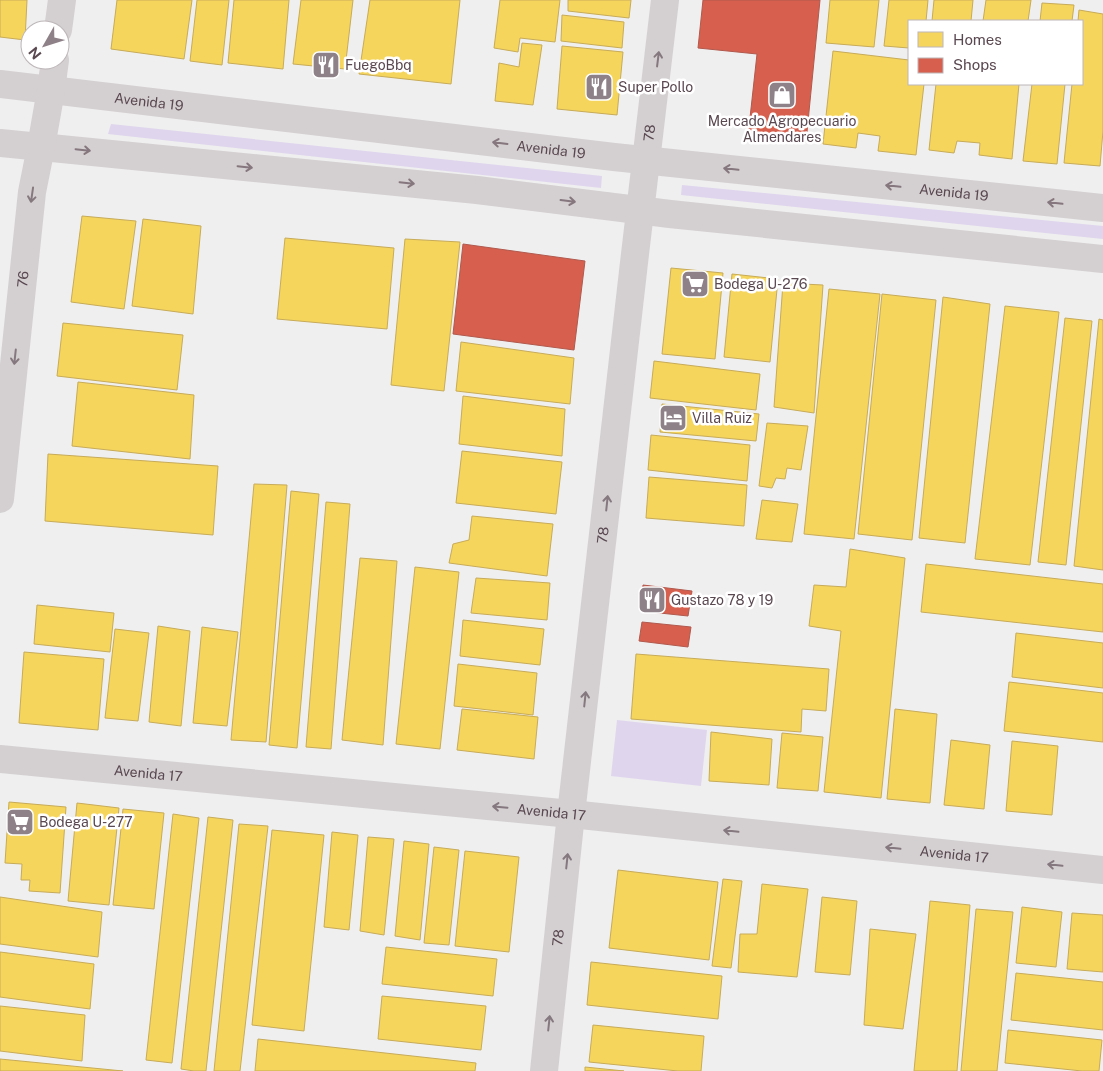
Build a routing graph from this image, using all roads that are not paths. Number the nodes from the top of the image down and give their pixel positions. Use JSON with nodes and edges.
{"nodes":[{"id":1,"x":62,"y":0,"type":"edge"},
{"id":2,"x":665,"y":0,"type":"edge"},
{"id":3,"x":59,"y":20,"type":"edge"},
{"id":4,"x":54,"y":70,"type":"edge"},
{"id":5,"x":0,"y":84,"type":"edge"},
{"id":6,"x":51,"y":90,"type":"junction"},
{"id":7,"x":0,"y":143,"type":"edge"},
{"id":8,"x":41,"y":147,"type":"junction"},
{"id":9,"x":645,"y":160,"type":"junction"},
{"id":10,"x":1103,"y":208,"type":"edge"},
{"id":11,"x":640,"y":210,"type":"junction"},
{"id":12,"x":1103,"y":259,"type":"edge"},
{"id":13,"x":0,"y":499,"type":"edge"},
{"id":14,"x":0,"y":759,"type":"edge"},
{"id":15,"x":572,"y":814,"type":"junction"},
{"id":16,"x":1103,"y":870,"type":"edge"},
{"id":17,"x":544,"y":1071,"type":"edge"}],
"edges":[{"from":1,"to":3,"type":"main road"},
{"from":9,"to":2,"type":"street","name":"78","one_way":true},
{"from":4,"to":6,"type":"main road","name":"76"},
{"from":5,"to":6,"type":"main road","name":"Avenida 19"},
{"from":6,"to":8,"type":"main road","name":"76"},
{"from":9,"to":6,"type":"main road","name":"Avenida 19","one_way":true},
{"from":7,"to":8,"type":"main road"},
{"from":8,"to":11,"type":"main road","one_way":true},
{"from":8,"to":13,"type":"street","name":"76","one_way":true},
{"from":10,"to":9,"type":"main road","name":"Avenida 19","one_way":true},
{"from":9,"to":11,"type":"street","name":"78"},
{"from":11,"to":12,"type":"main road"},
{"from":15,"to":11,"type":"street","name":"78","one_way":true},
{"from":15,"to":14,"type":"street","name":"Avenida 17","one_way":true},
{"from":16,"to":15,"type":"street","name":"Avenida 17","one_way":true},
{"from":17,"to":15,"type":"street","name":"78","one_way":true}]}
